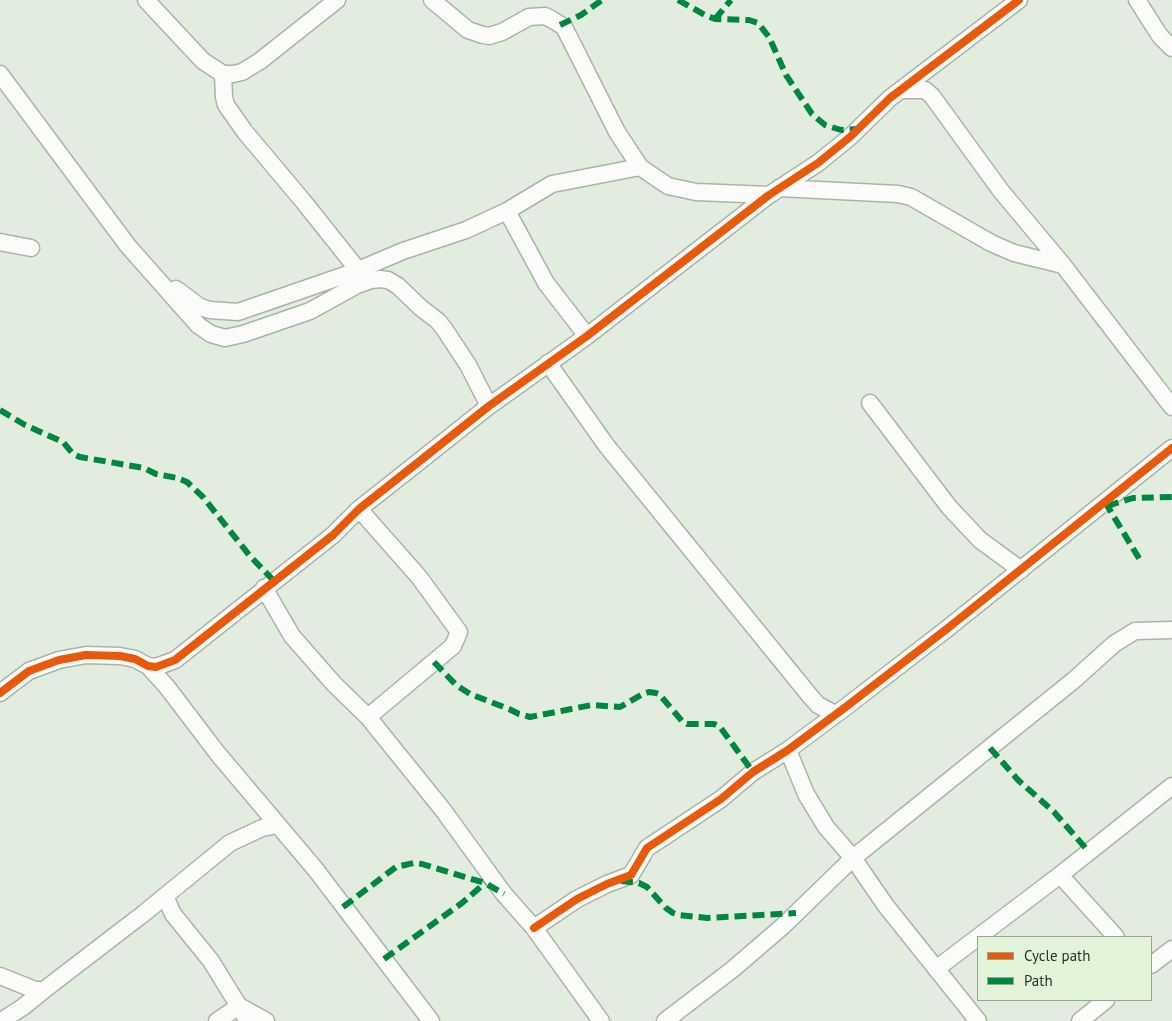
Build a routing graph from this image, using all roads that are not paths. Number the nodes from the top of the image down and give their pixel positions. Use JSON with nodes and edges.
{"nodes":[{"id":1,"x":146,"y":0,"type":"edge"},
{"id":2,"x":337,"y":0,"type":"edge"},
{"id":3,"x":432,"y":0,"type":"edge"},
{"id":4,"x":1019,"y":0,"type":"edge"},
{"id":5,"x":1137,"y":0,"type":"edge"},
{"id":6,"x":1172,"y":48,"type":"edge"},
{"id":7,"x":0,"y":74,"type":"edge"},
{"id":8,"x":223,"y":74,"type":"junction"},
{"id":9,"x":900,"y":90,"type":"junction"},
{"id":10,"x":640,"y":167,"type":"junction"},
{"id":11,"x":774,"y":192,"type":"junction"},
{"id":12,"x":507,"y":211,"type":"junction"},
{"id":13,"x":0,"y":242,"type":"edge"},
{"id":14,"x":128,"y":246,"type":"junction"},
{"id":15,"x":31,"y":248,"type":"dead end"},
{"id":16,"x":1063,"y":265,"type":"junction"},
{"id":17,"x":358,"y":270,"type":"junction"},
{"id":18,"x":587,"y":336,"type":"junction"},
{"id":19,"x":548,"y":363,"type":"junction"},
{"id":20,"x":870,"y":403,"type":"dead end"},
{"id":21,"x":489,"y":406,"type":"junction"},
{"id":22,"x":1172,"y":407,"type":"edge"},
{"id":23,"x":1172,"y":448,"type":"edge"},
{"id":24,"x":359,"y":509,"type":"junction"},
{"id":25,"x":1021,"y":570,"type":"junction"},
{"id":26,"x":264,"y":588,"type":"junction"},
{"id":27,"x":1172,"y":630,"type":"edge"},
{"id":28,"x":175,"y":660,"type":"junction"},
{"id":29,"x":148,"y":666,"type":"junction"},
{"id":30,"x":167,"y":687,"type":"junction"},
{"id":31,"x":0,"y":693,"type":"edge"},
{"id":32,"x":818,"y":705,"type":"junction"},
{"id":33,"x":835,"y":714,"type":"junction"},
{"id":34,"x":368,"y":717,"type":"junction"},
{"id":35,"x":816,"y":729,"type":"junction"},
{"id":36,"x":788,"y":750,"type":"junction"},
{"id":37,"x":1172,"y":786,"type":"edge"},
{"id":38,"x":277,"y":825,"type":"junction"},
{"id":39,"x":853,"y":858,"type":"junction"},
{"id":40,"x":1060,"y":875,"type":"junction"},
{"id":41,"x":165,"y":896,"type":"junction"},
{"id":42,"x":534,"y":928,"type":"junction"},
{"id":43,"x":980,"y":936,"type":"edge"},
{"id":44,"x":1115,"y":936,"type":"edge"},
{"id":45,"x":977,"y":938,"type":"edge"},
{"id":46,"x":1172,"y":948,"type":"edge"},
{"id":47,"x":1152,"y":964,"type":"edge"},
{"id":48,"x":936,"y":969,"type":"junction"},
{"id":49,"x":0,"y":976,"type":"edge"},
{"id":50,"x":44,"y":990,"type":"junction"},
{"id":51,"x":1105,"y":1001,"type":"edge"},
{"id":52,"x":239,"y":1006,"type":"junction"},
{"id":53,"x":1,"y":1021,"type":"edge"},
{"id":54,"x":217,"y":1021,"type":"edge"},
{"id":55,"x":248,"y":1021,"type":"edge"},
{"id":56,"x":266,"y":1021,"type":"edge"},
{"id":57,"x":431,"y":1021,"type":"edge"},
{"id":58,"x":601,"y":1021,"type":"edge"},
{"id":59,"x":665,"y":1021,"type":"edge"},
{"id":60,"x":978,"y":1021,"type":"edge"},
{"id":61,"x":1080,"y":1021,"type":"edge"}],
"edges":[{"from":1,"to":8,"type":"street"},
{"from":2,"to":8,"type":"street"},
{"from":3,"to":10,"type":"street"},
{"from":4,"to":9,"type":"street"},
{"from":5,"to":6,"type":"street"},
{"from":7,"to":14,"type":"street"},
{"from":8,"to":17,"type":"street"},
{"from":9,"to":11,"type":"street"},
{"from":9,"to":16,"type":"street"},
{"from":10,"to":11,"type":"street"},
{"from":10,"to":12,"type":"street"},
{"from":11,"to":16,"type":"street"},
{"from":11,"to":18,"type":"street"},
{"from":12,"to":17,"type":"street"},
{"from":12,"to":18,"type":"street"},
{"from":13,"to":15,"type":"street"},
{"from":14,"to":17,"type":"street"},
{"from":14,"to":21,"type":"street"},
{"from":16,"to":22,"type":"street"},
{"from":18,"to":19,"type":"street"},
{"from":19,"to":21,"type":"street"},
{"from":19,"to":32,"type":"street"},
{"from":20,"to":25,"type":"street"},
{"from":21,"to":24,"type":"street"},
{"from":23,"to":25,"type":"street"},
{"from":24,"to":26,"type":"street"},
{"from":24,"to":34,"type":"street"},
{"from":25,"to":33,"type":"street"},
{"from":26,"to":28,"type":"street"},
{"from":26,"to":34,"type":"street"},
{"from":27,"to":39,"type":"street"},
{"from":28,"to":29,"type":"street"},
{"from":28,"to":30,"type":"street"},
{"from":29,"to":30,"type":"street"},
{"from":29,"to":31,"type":"street"},
{"from":30,"to":38,"type":"street"},
{"from":32,"to":33,"type":"street"},
{"from":32,"to":35,"type":"street"},
{"from":33,"to":35,"type":"street"},
{"from":34,"to":42,"type":"street"},
{"from":35,"to":36,"type":"street"},
{"from":36,"to":39,"type":"street"},
{"from":36,"to":42,"type":"street"},
{"from":37,"to":40,"type":"street"},
{"from":38,"to":41,"type":"street"},
{"from":38,"to":57,"type":"street"},
{"from":39,"to":48,"type":"street"},
{"from":39,"to":59,"type":"street"},
{"from":40,"to":43,"type":"street"},
{"from":40,"to":44,"type":"street"},
{"from":41,"to":50,"type":"street"},
{"from":41,"to":52,"type":"street"},
{"from":42,"to":58,"type":"street"},
{"from":45,"to":48,"type":"street"},
{"from":46,"to":47,"type":"street"},
{"from":48,"to":60,"type":"street"},
{"from":49,"to":50,"type":"street"},
{"from":50,"to":53,"type":"street"},
{"from":51,"to":61,"type":"street"},
{"from":52,"to":54,"type":"street"},
{"from":52,"to":55,"type":"street"},
{"from":52,"to":56,"type":"street"}]}
